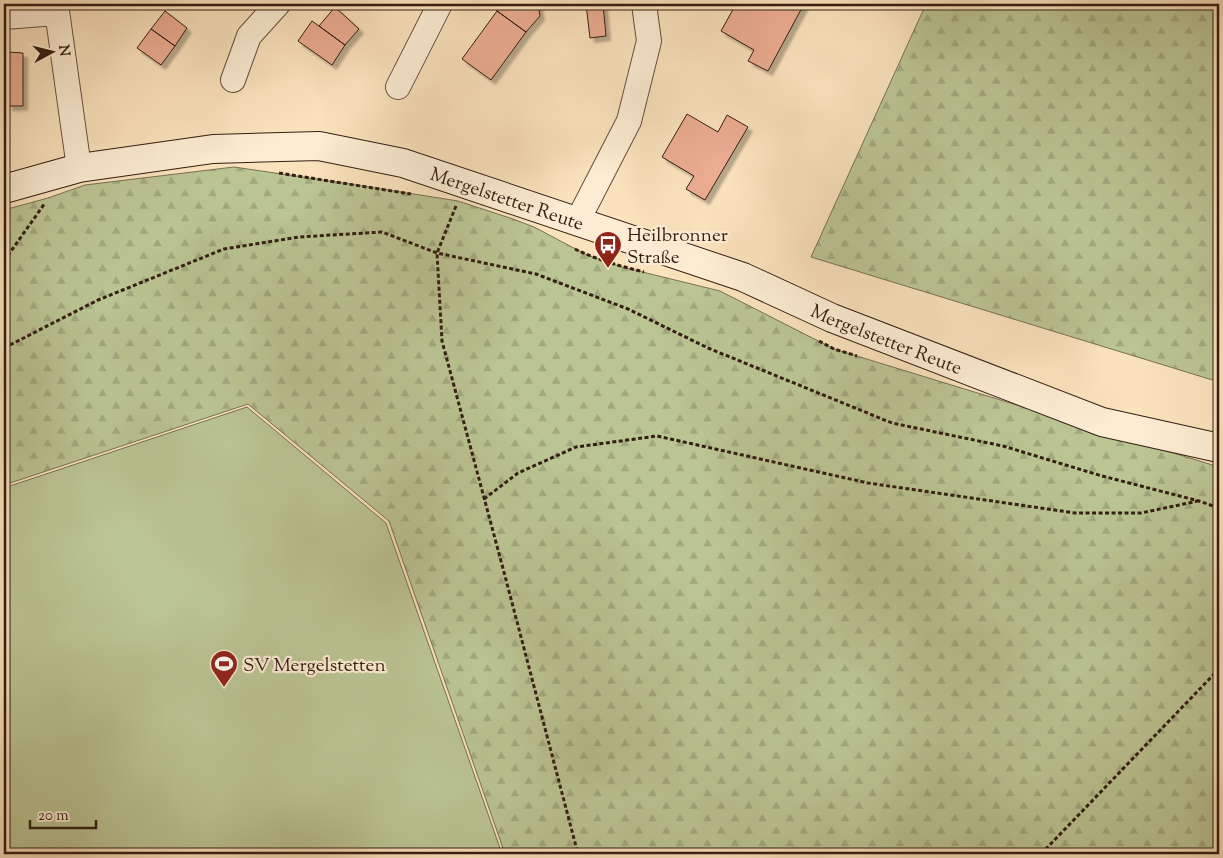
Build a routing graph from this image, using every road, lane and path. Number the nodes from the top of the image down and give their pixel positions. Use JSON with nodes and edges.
{"nodes":[{"id":1,"x":278,"y":4,"type":"edge"},
{"id":2,"x":440,"y":4,"type":"edge"},
{"id":3,"x":644,"y":4,"type":"edge"},
{"id":4,"x":57,"y":9,"type":"edge"},
{"id":5,"x":4,"y":18,"type":"edge"},
{"id":6,"x":233,"y":80,"type":"dead end"},
{"id":7,"x":398,"y":87,"type":"dead end"},
{"id":8,"x":79,"y":168,"type":"junction"},
{"id":9,"x":273,"y":173,"type":"dead end"},
{"id":10,"x":4,"y":188,"type":"edge"},
{"id":11,"x":419,"y":195,"type":"dead end"},
{"id":12,"x":40,"y":201,"type":"dead end"},
{"id":13,"x":458,"y":201,"type":"dead end"},
{"id":14,"x":573,"y":234,"type":"junction"},
{"id":15,"x":437,"y":253,"type":"junction"},
{"id":16,"x":4,"y":261,"type":"edge"},
{"id":17,"x":652,"y":274,"type":"dead end"},
{"id":18,"x":816,"y":340,"type":"dead end"},
{"id":19,"x":4,"y":347,"type":"edge"},
{"id":20,"x":862,"y":358,"type":"dead end"},
{"id":21,"x":1219,"y":448,"type":"edge"},
{"id":22,"x":484,"y":498,"type":"junction"},
{"id":23,"x":1199,"y":501,"type":"junction"},
{"id":24,"x":1219,"y":508,"type":"edge"},
{"id":25,"x":8,"y":625,"type":"dead end"},
{"id":26,"x":4,"y":628,"type":"edge"},
{"id":27,"x":1219,"y":669,"type":"edge"},
{"id":28,"x":578,"y":854,"type":"edge"},
{"id":29,"x":1041,"y":854,"type":"edge"}],
"edges":[{"from":1,"to":6,"type":"street"},
{"from":2,"to":7,"type":"street"},
{"from":3,"to":14,"type":"street"},
{"from":4,"to":5,"type":"street"},
{"from":4,"to":8,"type":"street"},
{"from":8,"to":10,"type":"street","name":"Mergelstetter Reute"},
{"from":8,"to":14,"type":"street","name":"Mergelstetter Reute"},
{"from":9,"to":11,"type":"path"},
{"from":12,"to":16,"type":"path"},
{"from":13,"to":15,"type":"path"},
{"from":14,"to":17,"type":"path"},
{"from":14,"to":21,"type":"street","name":"Mergelstetter Reute"},
{"from":15,"to":19,"type":"path"},
{"from":15,"to":22,"type":"path"},
{"from":15,"to":23,"type":"path"},
{"from":18,"to":20,"type":"path"},
{"from":22,"to":23,"type":"path"},
{"from":22,"to":28,"type":"path"},
{"from":23,"to":24,"type":"path"},
{"from":25,"to":26,"type":"path"},
{"from":27,"to":29,"type":"path"}]}
